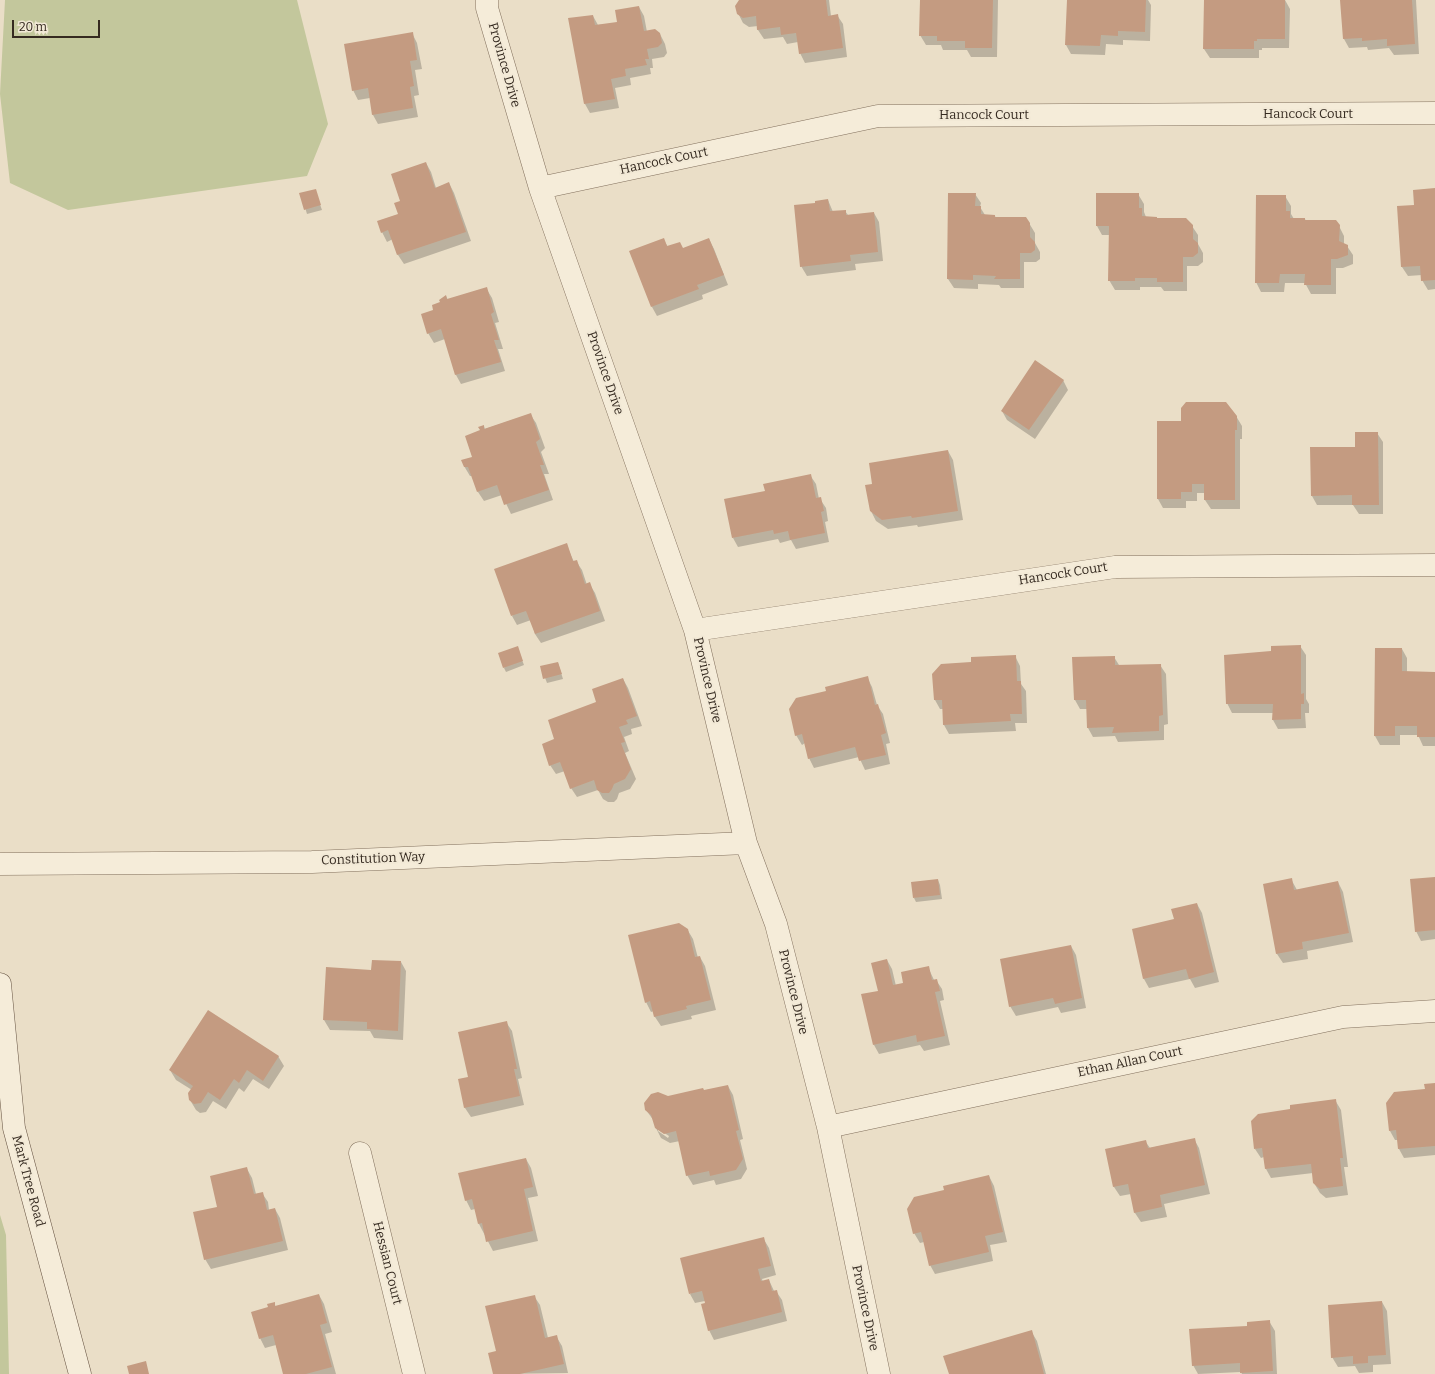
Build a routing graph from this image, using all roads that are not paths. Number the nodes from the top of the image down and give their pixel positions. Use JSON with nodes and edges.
{"nodes":[{"id":1,"x":487,"y":0,"type":"edge"},
{"id":2,"x":1435,"y":113,"type":"edge"},
{"id":3,"x":540,"y":188,"type":"junction"},
{"id":4,"x":1435,"y":566,"type":"edge"},
{"id":5,"x":695,"y":630,"type":"junction"},
{"id":6,"x":746,"y":844,"type":"junction"},
{"id":7,"x":0,"y":864,"type":"edge"},
{"id":8,"x":0,"y":984,"type":"edge"},
{"id":9,"x":1435,"y":1011,"type":"edge"},
{"id":10,"x":828,"y":1127,"type":"junction"},
{"id":11,"x":360,"y":1153,"type":"dead end"},
{"id":12,"x":80,"y":1374,"type":"edge"},
{"id":13,"x":414,"y":1374,"type":"edge"},
{"id":14,"x":879,"y":1374,"type":"edge"}],
"edges":[{"from":1,"to":3,"type":"street","name":"Province Drive"},
{"from":2,"to":3,"type":"street","name":"Hancock Court"},
{"from":3,"to":5,"type":"street","name":"Province Drive"},
{"from":4,"to":5,"type":"street","name":"Hancock Court"},
{"from":5,"to":6,"type":"street","name":"Province Drive"},
{"from":6,"to":7,"type":"street","name":"Constitution Way"},
{"from":6,"to":10,"type":"street","name":"Province Drive"},
{"from":8,"to":12,"type":"street","name":"Mark Tree Road"},
{"from":9,"to":10,"type":"street","name":"Ethan Allan Court"},
{"from":10,"to":14,"type":"street","name":"Province Drive"},
{"from":11,"to":13,"type":"street","name":"Hessian Court"}]}
